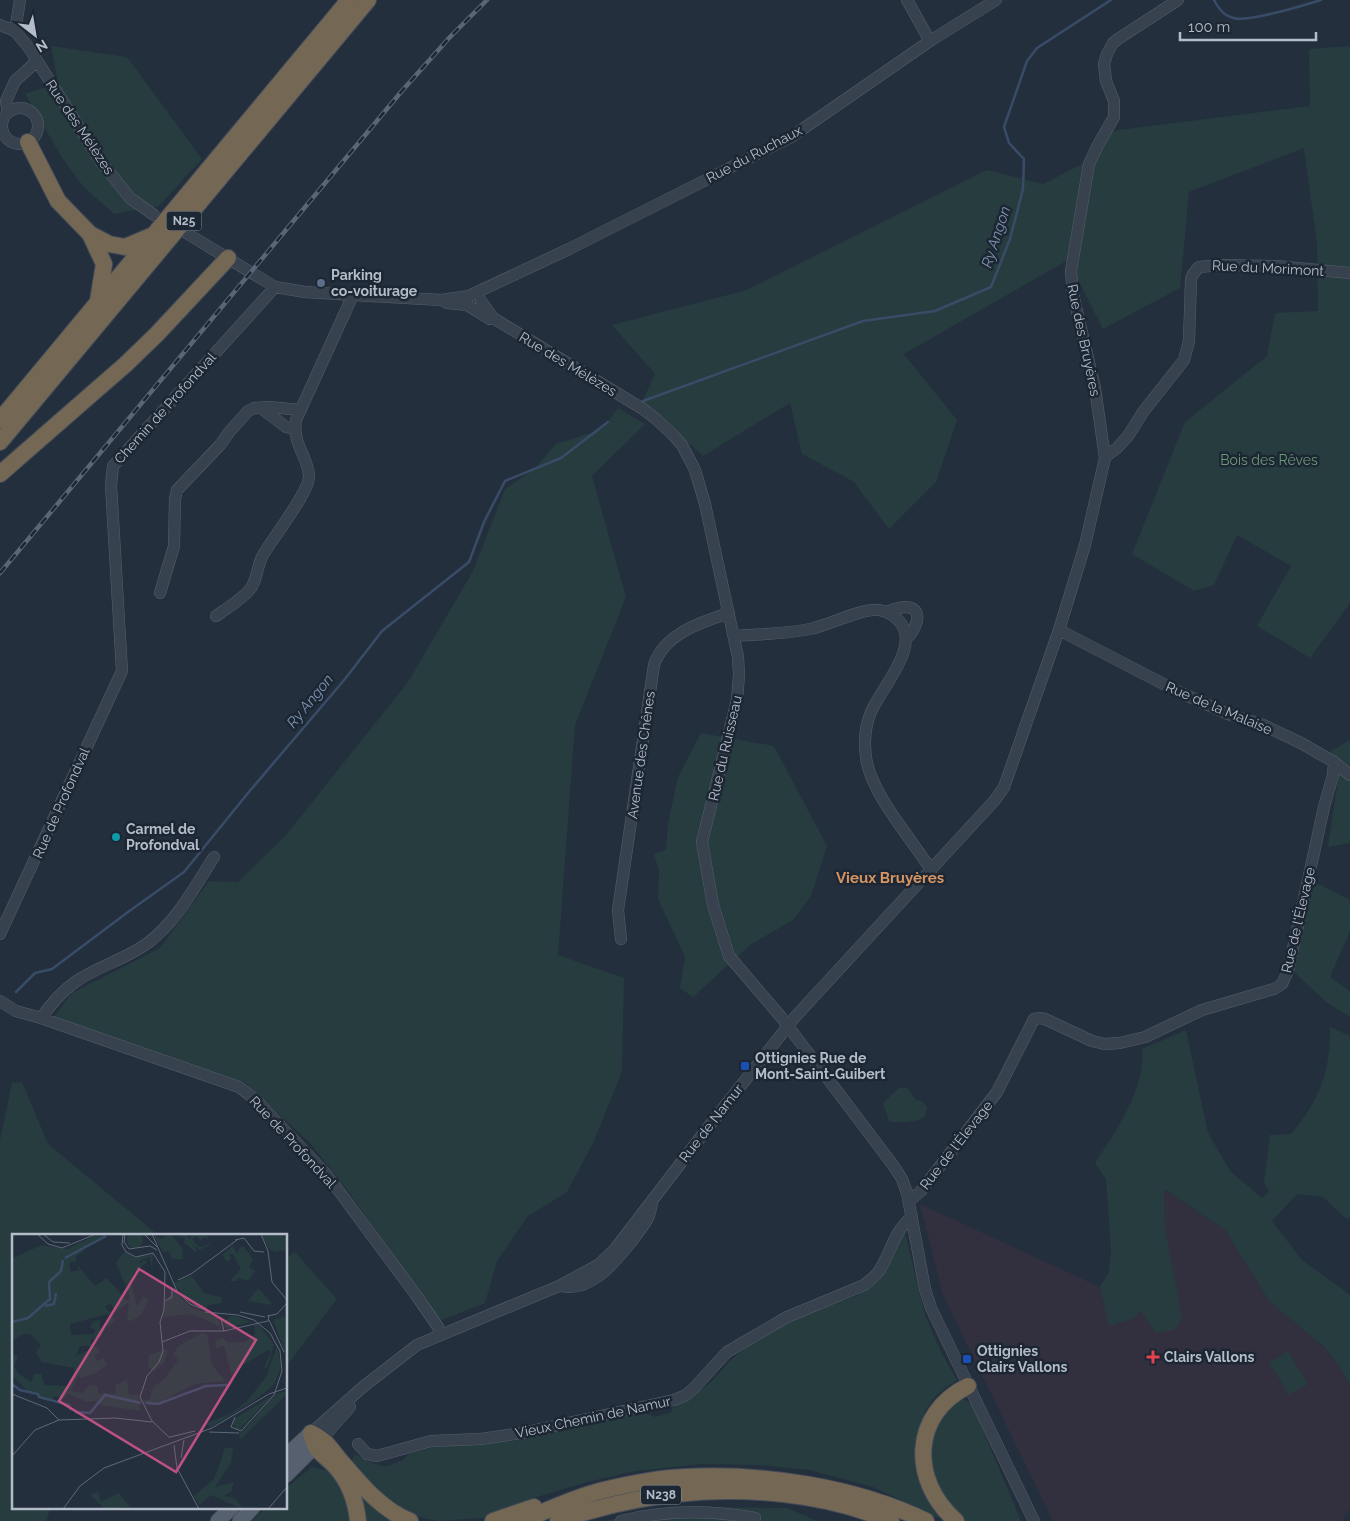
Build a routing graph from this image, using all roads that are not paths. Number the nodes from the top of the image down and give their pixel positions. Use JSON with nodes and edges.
{"nodes":[{"id":1,"x":349,"y":0,"type":"edge"},
{"id":2,"x":368,"y":0,"type":"edge"},
{"id":3,"x":907,"y":0,"type":"edge"},
{"id":4,"x":996,"y":0,"type":"edge"},
{"id":5,"x":1178,"y":0,"type":"edge"},
{"id":6,"x":18,"y":2,"type":"edge"},
{"id":7,"x":0,"y":25,"type":"edge"},
{"id":8,"x":15,"y":31,"type":"junction"},
{"id":9,"x":930,"y":41,"type":"junction"},
{"id":10,"x":37,"y":61,"type":"junction"},
{"id":11,"x":10,"y":91,"type":"junction"},
{"id":12,"x":20,"y":109,"type":"junction"},
{"id":13,"x":8,"y":113,"type":"junction"},
{"id":14,"x":2,"y":136,"type":"edge"},
{"id":15,"x":28,"y":142,"type":"junction"},
{"id":16,"x":154,"y":215,"type":"dead end"},
{"id":17,"x":90,"y":234,"type":"junction"},
{"id":18,"x":155,"y":234,"type":"junction"},
{"id":19,"x":188,"y":234,"type":"dead end"},
{"id":20,"x":228,"y":258,"type":"junction"},
{"id":21,"x":1350,"y":273,"type":"edge"},
{"id":22,"x":275,"y":286,"type":"junction"},
{"id":23,"x":353,"y":296,"type":"junction"},
{"id":24,"x":474,"y":301,"type":"junction"},
{"id":25,"x":97,"y":303,"type":"junction"},
{"id":26,"x":261,"y":408,"type":"junction"},
{"id":27,"x":643,"y":409,"type":"joint"},
{"id":28,"x":301,"y":410,"type":"junction"},
{"id":29,"x":0,"y":420,"type":"edge"},
{"id":30,"x":294,"y":429,"type":"junction"},
{"id":31,"x":0,"y":442,"type":"edge"},
{"id":32,"x":1105,"y":457,"type":"junction"},
{"id":33,"x":0,"y":474,"type":"edge"},
{"id":34,"x":160,"y":593,"type":"dead end"},
{"id":35,"x":886,"y":612,"type":"junction"},
{"id":36,"x":729,"y":613,"type":"junction"},
{"id":37,"x":216,"y":616,"type":"dead end"},
{"id":38,"x":1059,"y":630,"type":"junction"},
{"id":39,"x":735,"y":636,"type":"junction"},
{"id":40,"x":906,"y":639,"type":"junction"},
{"id":41,"x":122,"y":671,"type":"joint"},
{"id":42,"x":1334,"y":762,"type":"junction"},
{"id":43,"x":1350,"y":775,"type":"edge"},
{"id":44,"x":214,"y":857,"type":"dead end"},
{"id":45,"x":932,"y":869,"type":"junction"},
{"id":46,"x":0,"y":934,"type":"edge"},
{"id":47,"x":621,"y":939,"type":"dead end"},
{"id":48,"x":0,"y":1001,"type":"edge"},
{"id":49,"x":41,"y":1018,"type":"junction"},
{"id":50,"x":787,"y":1027,"type":"junction"},
{"id":51,"x":909,"y":1201,"type":"junction"},
{"id":52,"x":912,"y":1217,"type":"junction"},
{"id":53,"x":440,"y":1334,"type":"junction"},
{"id":54,"x":968,"y":1386,"type":"junction"},
{"id":55,"x":316,"y":1440,"type":"junction"},
{"id":56,"x":358,"y":1444,"type":"dead end"},
{"id":57,"x":288,"y":1455,"type":"edge"},
{"id":58,"x":288,"y":1473,"type":"edge"},
{"id":59,"x":776,"y":1487,"type":"junction"},
{"id":60,"x":575,"y":1499,"type":"junction"},
{"id":61,"x":231,"y":1508,"type":"edge"},
{"id":62,"x":253,"y":1508,"type":"edge"},
{"id":63,"x":755,"y":1518,"type":"dead end"},
{"id":64,"x":218,"y":1521,"type":"edge"},
{"id":65,"x":240,"y":1521,"type":"edge"},
{"id":66,"x":358,"y":1521,"type":"edge"},
{"id":67,"x":410,"y":1521,"type":"edge"},
{"id":68,"x":493,"y":1521,"type":"edge"},
{"id":69,"x":522,"y":1521,"type":"edge"},
{"id":70,"x":558,"y":1521,"type":"edge"},
{"id":71,"x":620,"y":1521,"type":"edge"},
{"id":72,"x":891,"y":1521,"type":"edge"},
{"id":73,"x":926,"y":1521,"type":"edge"},
{"id":74,"x":956,"y":1521,"type":"edge"},
{"id":75,"x":1034,"y":1521,"type":"edge"}],
"edges":[{"from":1,"to":18,"type":"highway","number":"N25"},
{"from":2,"to":31,"type":"highway","number":"N25"},
{"from":3,"to":9,"type":"street"},
{"from":4,"to":9,"type":"street","name":"Rue du Ruchaux"},
{"from":5,"to":32,"type":"street","name":"Rue des Bruyères"},
{"from":6,"to":8,"type":"street"},
{"from":7,"to":8,"type":"street"},
{"from":8,"to":10,"type":"street","name":"Rue des Mélèzes"},
{"from":9,"to":24,"type":"street","name":"Rue du Ruchaux"},
{"from":10,"to":11,"type":"street"},
{"from":10,"to":16,"type":"street","name":"Rue des Mélèzes"},
{"from":11,"to":12,"type":"street"},
{"from":11,"to":13,"type":"street"},
{"from":12,"to":13,"type":"street"},
{"from":12,"to":15,"type":"street"},
{"from":13,"to":14,"type":"street"},
{"from":14,"to":15,"type":"street"},
{"from":15,"to":17,"type":"highway"},
{"from":17,"to":18,"type":"highway"},
{"from":17,"to":25,"type":"highway"},
{"from":18,"to":25,"type":"highway","number":"N25"},
{"from":19,"to":20,"type":"street","name":"Rue des Mélèzes"},
{"from":20,"to":22,"type":"street","name":"Rue des Mélèzes"},
{"from":20,"to":33,"type":"highway"},
{"from":21,"to":32,"type":"street","name":"Rue du Morimont"},
{"from":22,"to":23,"type":"street","name":"Rue des Mélèzes"},
{"from":22,"to":41,"type":"street","name":"Chemin de Profondval"},
{"from":23,"to":24,"type":"street","name":"Rue des Mélèzes"},
{"from":23,"to":28,"type":"street"},
{"from":24,"to":27,"type":"street","name":"Rue des Mélèzes"},
{"from":25,"to":29,"type":"highway","number":"N25"},
{"from":26,"to":28,"type":"street"},
{"from":26,"to":30,"type":"street"},
{"from":26,"to":34,"type":"street"},
{"from":27,"to":36,"type":"street","name":"Rue du Ruisseau"},
{"from":28,"to":30,"type":"street"},
{"from":30,"to":37,"type":"street"},
{"from":32,"to":38,"type":"street","name":"Rue de Namur"},
{"from":35,"to":39,"type":"street"},
{"from":35,"to":40,"type":"street"},
{"from":35,"to":40,"type":"street"},
{"from":36,"to":39,"type":"street","name":"Rue du Ruisseau"},
{"from":36,"to":47,"type":"street","name":"Avenue des Chênes"},
{"from":38,"to":42,"type":"street","name":"Rue de la Malaise"},
{"from":38,"to":45,"type":"street","name":"Rue de Namur"},
{"from":39,"to":50,"type":"street","name":"Rue du Ruisseau"},
{"from":40,"to":45,"type":"street"},
{"from":41,"to":46,"type":"street","name":"Rue de Profondval"},
{"from":42,"to":43,"type":"street","name":"Rue de la Malaise"},
{"from":42,"to":51,"type":"street","name":"Rue de l'Élevage"},
{"from":44,"to":49,"type":"street"},
{"from":45,"to":50,"type":"street","name":"Rue de Namur"},
{"from":48,"to":49,"type":"street","name":"Rue de Profondval"},
{"from":49,"to":53,"type":"street","name":"Rue de Profondval"},
{"from":50,"to":51,"type":"street","name":"Rue du Ruisseau"},
{"from":50,"to":53,"type":"street","name":"Rue de Namur"},
{"from":51,"to":52,"type":"street","name":"Rue du Ruisseau"},
{"from":52,"to":54,"type":"street","name":"Rue du Ruisseau"},
{"from":52,"to":56,"type":"street","name":"Vieux Chemin de Namur"},
{"from":53,"to":55,"type":"street","name":"Rue de Namur"},
{"from":54,"to":74,"type":"highway"},
{"from":54,"to":75,"type":"street","name":"Rue du Ruisseau"},
{"from":55,"to":57,"type":"main road","name":"Rue de Namur"},
{"from":55,"to":58,"type":"main road","name":"Rue de Namur"},
{"from":55,"to":66,"type":"highway"},
{"from":55,"to":67,"type":"highway"},
{"from":59,"to":60,"type":"highway","number":"N238"},
{"from":59,"to":70,"type":"highway","number":"N238"},
{"from":59,"to":72,"type":"highway","number":"N238"},
{"from":59,"to":73,"type":"highway","number":"N238"},
{"from":60,"to":68,"type":"highway"},
{"from":60,"to":69,"type":"highway","number":"N238"},
{"from":61,"to":64,"type":"main road"},
{"from":62,"to":65,"type":"main road"},
{"from":63,"to":71,"type":"street"}]}
